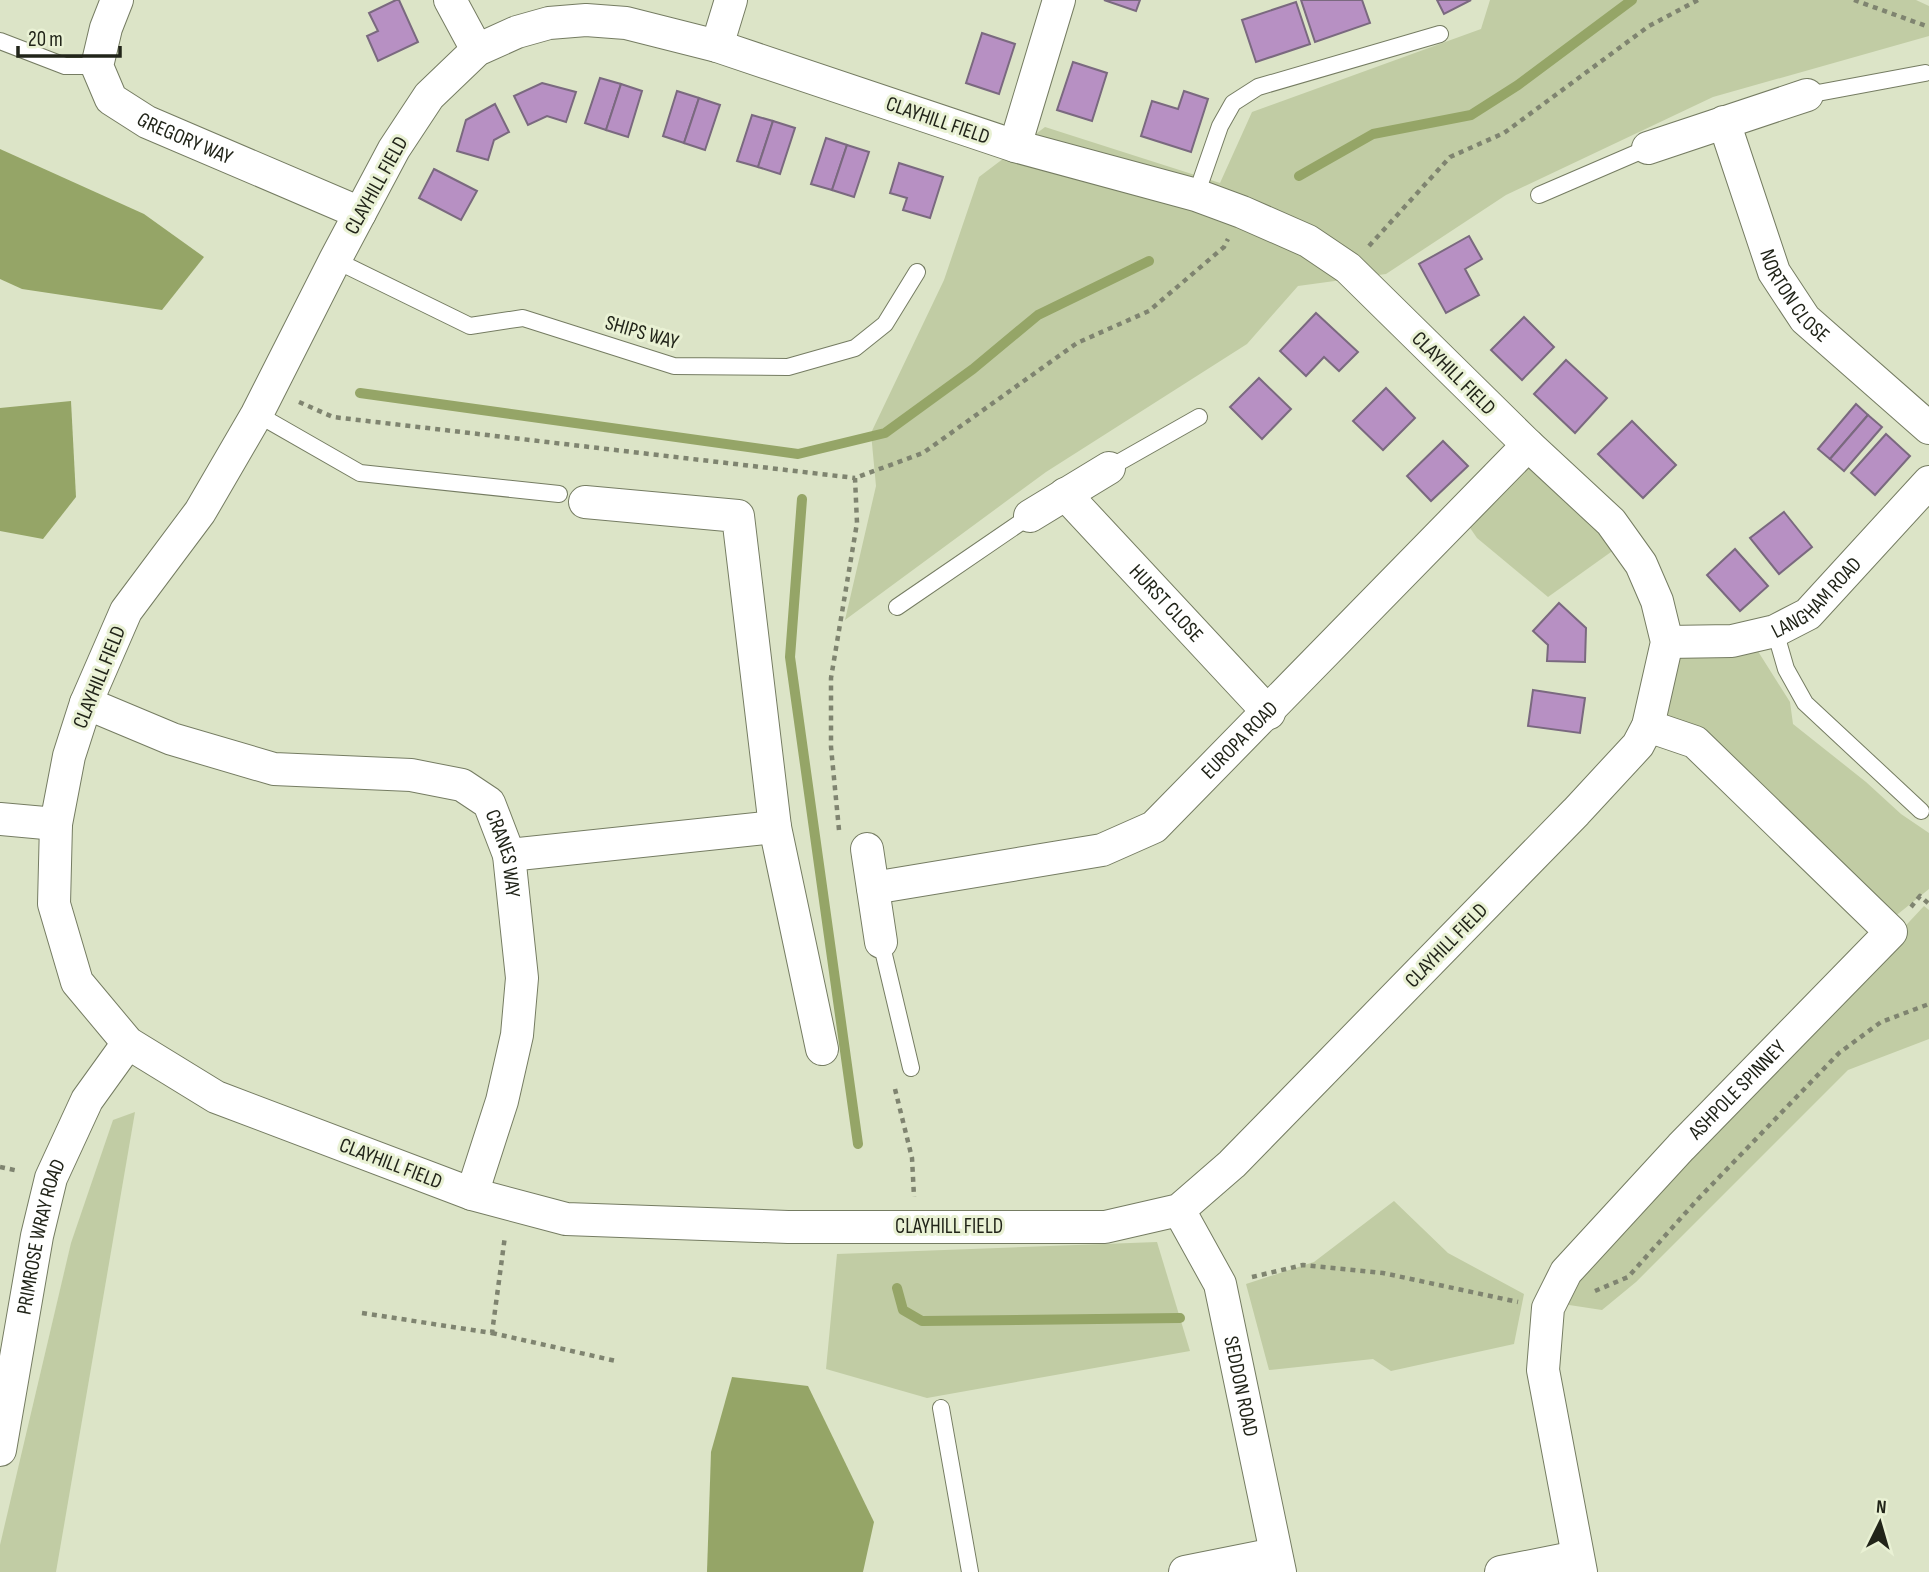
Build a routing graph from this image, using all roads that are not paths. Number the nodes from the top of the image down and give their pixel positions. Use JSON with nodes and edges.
{"nodes":[{"id":1,"x":117,"y":0,"type":"edge"},
{"id":2,"x":450,"y":0,"type":"edge"},
{"id":3,"x":731,"y":0,"type":"edge"},
{"id":4,"x":1059,"y":0,"type":"edge"},
{"id":5,"x":1440,"y":34,"type":"dead end"},
{"id":6,"x":0,"y":41,"type":"edge"},
{"id":7,"x":717,"y":46,"type":"junction"},
{"id":8,"x":477,"y":50,"type":"junction"},
{"id":9,"x":97,"y":66,"type":"junction"},
{"id":10,"x":1925,"y":72,"type":"dead end"},
{"id":11,"x":1807,"y":94,"type":"joint"},
{"id":12,"x":1724,"y":122,"type":"junction"},
{"id":13,"x":1015,"y":146,"type":"junction"},
{"id":14,"x":1648,"y":148,"type":"joint"},
{"id":15,"x":1196,"y":195,"type":"junction"},
{"id":16,"x":1539,"y":195,"type":"dead end"},
{"id":17,"x":360,"y":213,"type":"junction"},
{"id":18,"x":335,"y":260,"type":"junction"},
{"id":19,"x":917,"y":272,"type":"dead end"},
{"id":20,"x":264,"y":402,"type":"junction"},
{"id":21,"x":1199,"y":417,"type":"dead end"},
{"id":22,"x":1929,"y":428,"type":"edge"},
{"id":23,"x":1528,"y":446,"type":"junction"},
{"id":24,"x":1109,"y":468,"type":"joint"},
{"id":25,"x":1929,"y":482,"type":"edge"},
{"id":26,"x":1065,"y":494,"type":"junction"},
{"id":27,"x":572,"y":498,"type":"joint"},
{"id":28,"x":1030,"y":516,"type":"joint"},
{"id":29,"x":897,"y":607,"type":"dead end"},
{"id":30,"x":1775,"y":631,"type":"junction"},
{"id":31,"x":1667,"y":642,"type":"junction"},
{"id":32,"x":86,"y":703,"type":"junction"},
{"id":33,"x":1269,"y":712,"type":"junction"},
{"id":34,"x":1648,"y":726,"type":"junction"},
{"id":35,"x":1920,"y":811,"type":"dead end"},
{"id":36,"x":0,"y":819,"type":"edge"},
{"id":37,"x":56,"y":824,"type":"junction"},
{"id":38,"x":775,"y":827,"type":"junction"},
{"id":39,"x":853,"y":842,"type":"road end"},
{"id":40,"x":509,"y":855,"type":"junction"},
{"id":41,"x":873,"y":888,"type":"junction"},
{"id":42,"x":881,"y":942,"type":"joint"},
{"id":43,"x":128,"y":1043,"type":"junction"},
{"id":44,"x":822,"y":1049,"type":"dead end"},
{"id":45,"x":911,"y":1068,"type":"dead end"},
{"id":46,"x":472,"y":1194,"type":"junction"},
{"id":47,"x":1180,"y":1210,"type":"junction"},
{"id":48,"x":941,"y":1408,"type":"dead end"},
{"id":49,"x":0,"y":1450,"type":"edge"},
{"id":50,"x":1277,"y":1563,"type":"edge"},
{"id":51,"x":1579,"y":1565,"type":"edge"},
{"id":52,"x":970,"y":1572,"type":"edge"},
{"id":53,"x":1185,"y":1572,"type":"edge"},
{"id":54,"x":1501,"y":1572,"type":"edge"}],
"edges":[{"from":1,"to":9,"type":"street"},
{"from":2,"to":8,"type":"street"},
{"from":3,"to":7,"type":"street"},
{"from":4,"to":13,"type":"street"},
{"from":5,"to":15,"type":"lane"},
{"from":6,"to":9,"type":"lane"},
{"from":7,"to":8,"type":"street","name":"CLAYHILL FIELD"},
{"from":7,"to":13,"type":"street","name":"CLAYHILL FIELD"},
{"from":8,"to":17,"type":"street","name":"CLAYHILL FIELD"},
{"from":9,"to":17,"type":"street","name":"GREGORY WAY"},
{"from":10,"to":11,"type":"lane"},
{"from":11,"to":12,"type":"street"},
{"from":12,"to":14,"type":"street"},
{"from":12,"to":22,"type":"street","name":"NORTON CLOSE"},
{"from":13,"to":15,"type":"street","name":"CLAYHILL FIELD"},
{"from":14,"to":16,"type":"lane"},
{"from":15,"to":23,"type":"street","name":"CLAYHILL FIELD"},
{"from":17,"to":18,"type":"street","name":"CLAYHILL FIELD"},
{"from":18,"to":19,"type":"lane","name":"SHIPS WAY"},
{"from":18,"to":20,"type":"street","name":"CLAYHILL FIELD"},
{"from":20,"to":27,"type":"lane"},
{"from":20,"to":32,"type":"street","name":"CLAYHILL FIELD"},
{"from":21,"to":24,"type":"lane"},
{"from":23,"to":31,"type":"street","name":"CLAYHILL FIELD"},
{"from":23,"to":33,"type":"street","name":"EUROPA ROAD"},
{"from":24,"to":26,"type":"street"},
{"from":25,"to":30,"type":"street","name":"LANGHAM ROAD"},
{"from":26,"to":28,"type":"street"},
{"from":26,"to":33,"type":"street","name":"HURST CLOSE"},
{"from":27,"to":38,"type":"street"},
{"from":28,"to":29,"type":"lane"},
{"from":30,"to":31,"type":"street","name":"LANGHAM ROAD"},
{"from":30,"to":35,"type":"lane"},
{"from":31,"to":34,"type":"street","name":"CLAYHILL FIELD"},
{"from":32,"to":37,"type":"street","name":"CLAYHILL FIELD"},
{"from":32,"to":40,"type":"street","name":"CRANES WAY"},
{"from":33,"to":41,"type":"street","name":"EUROPA ROAD"},
{"from":34,"to":47,"type":"street","name":"CLAYHILL FIELD"},
{"from":34,"to":51,"type":"street","name":"ASHPOLE SPINNEY"},
{"from":36,"to":37,"type":"street"},
{"from":37,"to":43,"type":"street","name":"CLAYHILL FIELD"},
{"from":38,"to":40,"type":"street"},
{"from":38,"to":44,"type":"street"},
{"from":39,"to":41,"type":"street"},
{"from":40,"to":46,"type":"street","name":"CRANES WAY"},
{"from":41,"to":42,"type":"street"},
{"from":42,"to":45,"type":"lane"},
{"from":43,"to":46,"type":"street","name":"CLAYHILL FIELD"},
{"from":43,"to":49,"type":"street","name":"PRIMROSE WRAY ROAD"},
{"from":46,"to":47,"type":"street","name":"CLAYHILL FIELD"},
{"from":47,"to":50,"type":"street","name":"SEDDON ROAD"},
{"from":48,"to":52,"type":"lane"},
{"from":50,"to":53,"type":"street"},
{"from":51,"to":54,"type":"street","name":"ASHPOLE SPINNEY"}]}
